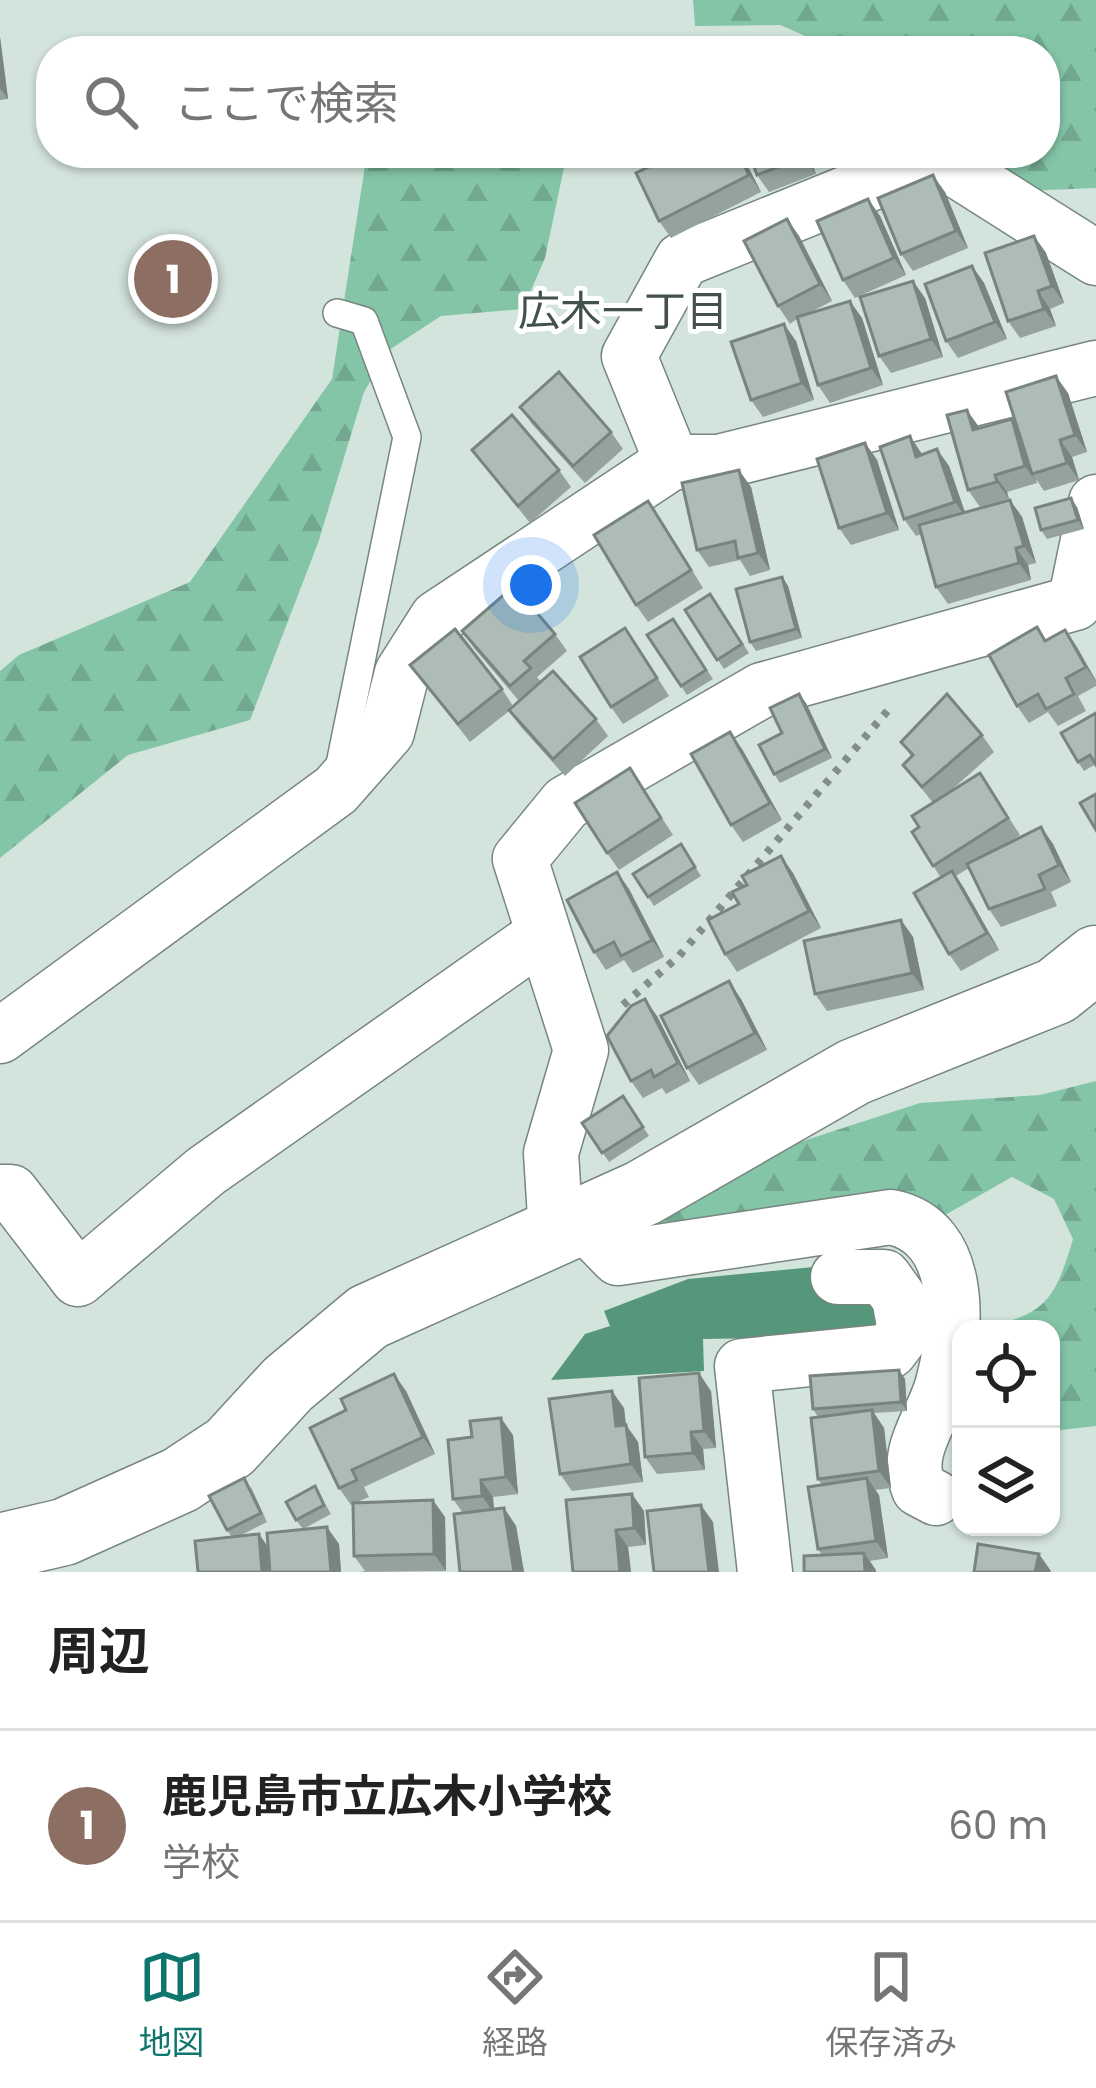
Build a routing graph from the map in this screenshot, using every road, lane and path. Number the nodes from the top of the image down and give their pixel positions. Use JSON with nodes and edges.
{"nodes":[{"id":1,"x":909,"y":168,"type":"edge"},
{"id":2,"x":953,"y":168,"type":"edge"},
{"id":3,"x":1096,"y":258,"type":"edge"},
{"id":4,"x":337,"y":314,"type":"dead end"},
{"id":5,"x":1096,"y":368,"type":"edge"},
{"id":6,"x":672,"y":462,"type":"junction"},
{"id":7,"x":1096,"y":502,"type":"edge"},
{"id":8,"x":950,"y":638,"type":"junction"},
{"id":9,"x":336,"y":790,"type":"junction"},
{"id":10,"x":542,"y":935,"type":"junction"},
{"id":11,"x":1082,"y":987,"type":"edge"},
{"id":12,"x":0,"y":1036,"type":"edge"},
{"id":13,"x":580,"y":1050,"type":"junction"},
{"id":14,"x":0,"y":1192,"type":"edge"},
{"id":15,"x":569,"y":1227,"type":"junction"},
{"id":16,"x":838,"y":1276,"type":"dead end"},
{"id":17,"x":936,"y":1498,"type":"dead end"},
{"id":18,"x":0,"y":1547,"type":"edge"},
{"id":19,"x":765,"y":1572,"type":"edge"}],
"edges":[{"from":1,"to":6,"type":"street"},
{"from":2,"to":3,"type":"street"},
{"from":4,"to":9,"type":"lane"},
{"from":5,"to":6,"type":"street"},
{"from":6,"to":9,"type":"street"},
{"from":7,"to":8,"type":"street"},
{"from":8,"to":10,"type":"street"},
{"from":8,"to":13,"type":"path"},
{"from":9,"to":12,"type":"street"},
{"from":10,"to":13,"type":"street"},
{"from":10,"to":14,"type":"street"},
{"from":11,"to":15,"type":"street"},
{"from":13,"to":15,"type":"street"},
{"from":15,"to":17,"type":"street"},
{"from":15,"to":18,"type":"street"},
{"from":16,"to":19,"type":"street"}]}
